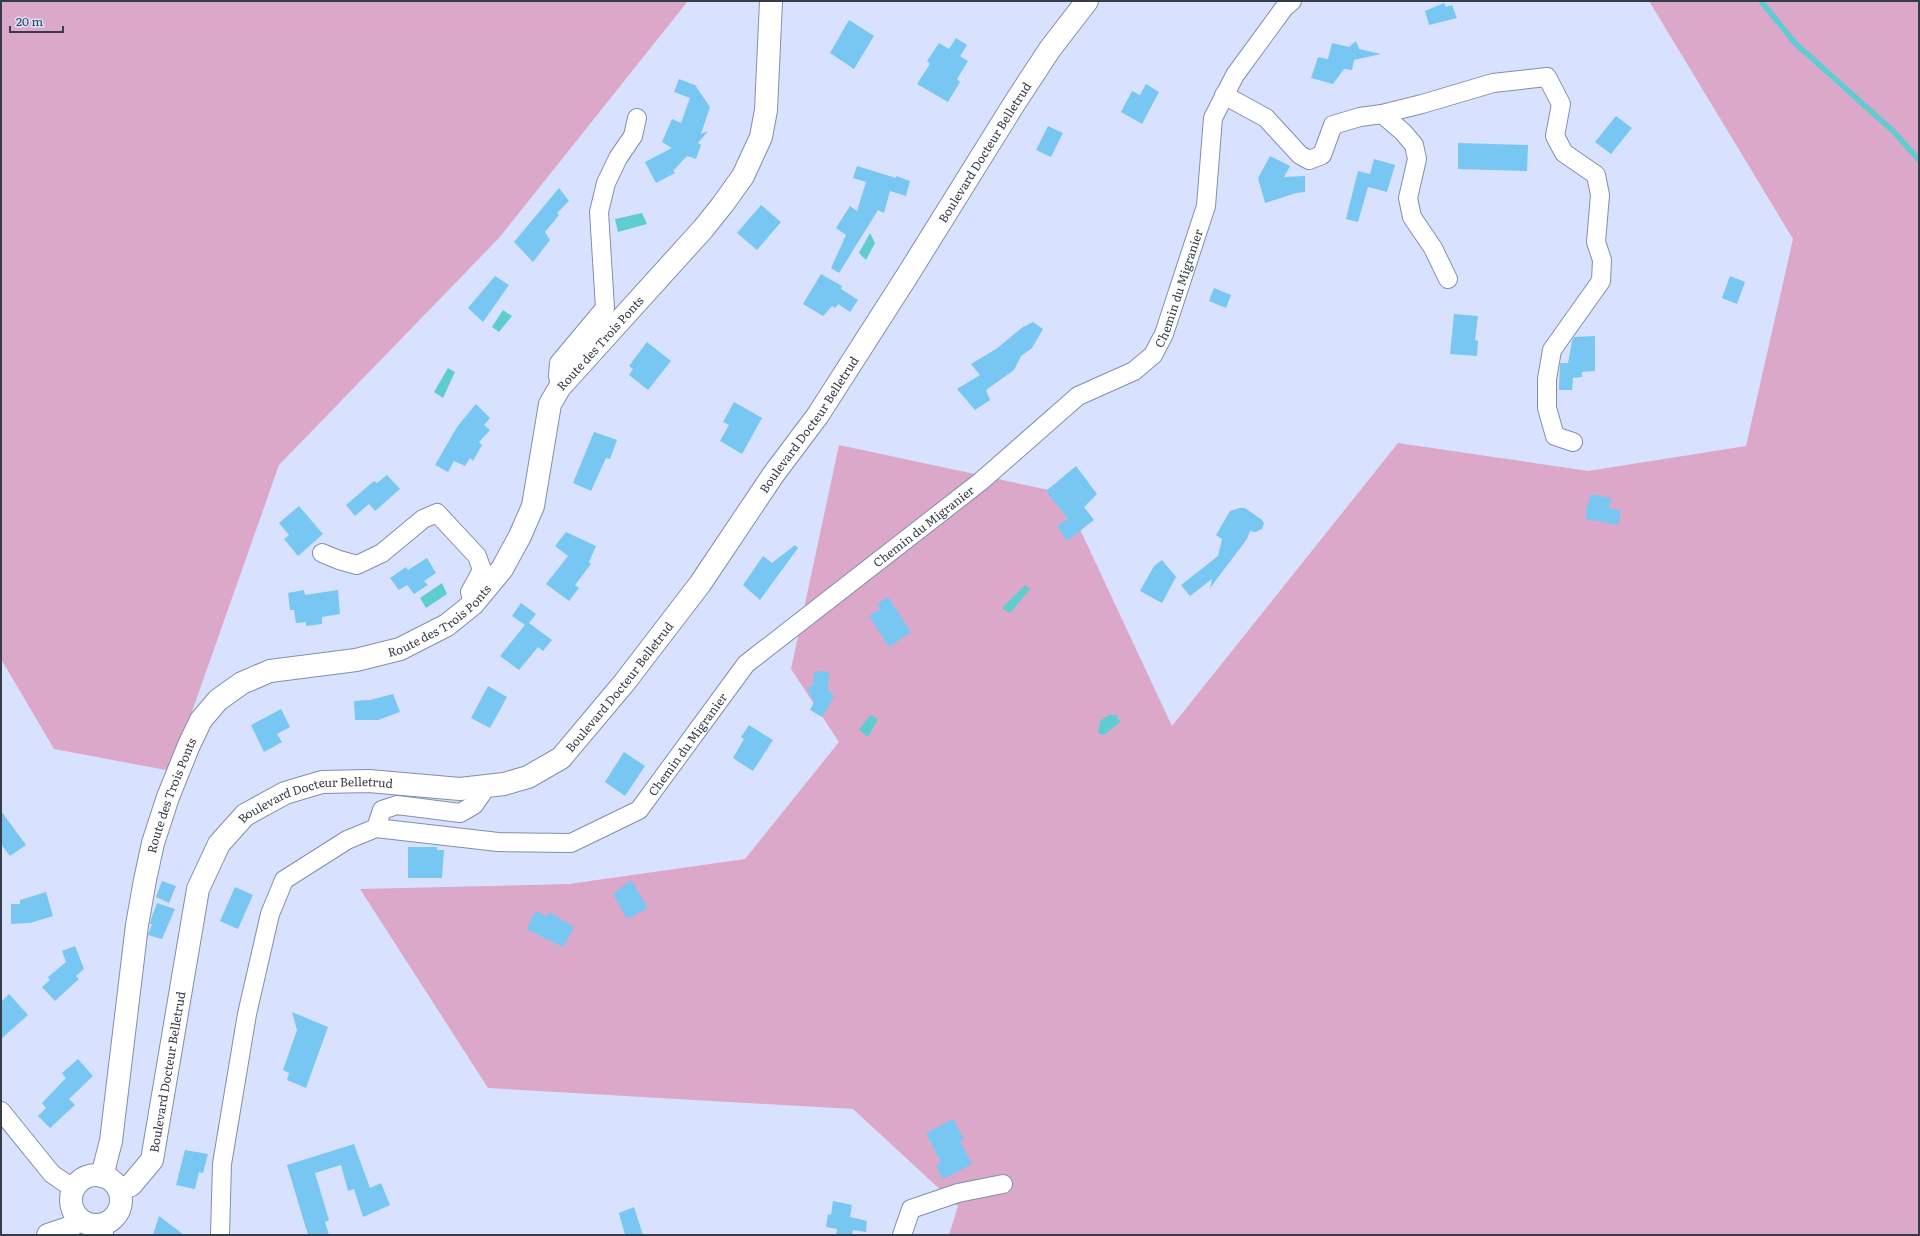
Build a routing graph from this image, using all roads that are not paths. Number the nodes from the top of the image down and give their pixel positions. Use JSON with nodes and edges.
{"nodes":[{"id":1,"x":771,"y":1,"type":"edge"},
{"id":2,"x":1087,"y":1,"type":"edge"},
{"id":3,"x":1292,"y":1,"type":"edge"},
{"id":4,"x":1224,"y":95,"type":"junction"},
{"id":5,"x":1382,"y":114,"type":"junction"},
{"id":6,"x":638,"y":118,"type":"dead end"},
{"id":7,"x":1448,"y":278,"type":"dead end"},
{"id":8,"x":560,"y":387,"type":"junction"},
{"id":9,"x":1573,"y":442,"type":"dead end"},
{"id":10,"x":322,"y":552,"type":"dead end"},
{"id":11,"x":473,"y":604,"type":"junction"},
{"id":12,"x":487,"y":786,"type":"junction"},
{"id":13,"x":376,"y":828,"type":"junction"},
{"id":14,"x":1,"y":1111,"type":"edge"},
{"id":15,"x":102,"y":1176,"type":"junction"},
{"id":16,"x":1003,"y":1184,"type":"dead end"},
{"id":17,"x":74,"y":1189,"type":"junction"},
{"id":18,"x":119,"y":1190,"type":"junction"},
{"id":19,"x":79,"y":1219,"type":"junction"},
{"id":20,"x":103,"y":1230,"type":"edge"},
{"id":21,"x":48,"y":1235,"type":"edge"},
{"id":22,"x":220,"y":1235,"type":"edge"},
{"id":23,"x":902,"y":1235,"type":"edge"}],
"edges":[{"from":1,"to":8,"type":"main road","name":"Route des Trois Ponts"},
{"from":2,"to":12,"type":"main road","name":"Boulevard Docteur Belletrud"},
{"from":3,"to":4,"type":"street","name":"Chemin du Migranier"},
{"from":4,"to":5,"type":"street"},
{"from":4,"to":13,"type":"street","name":"Chemin du Migranier"},
{"from":5,"to":7,"type":"street"},
{"from":5,"to":9,"type":"street"},
{"from":6,"to":8,"type":"street"},
{"from":8,"to":11,"type":"main road","name":"Route des Trois Ponts"},
{"from":10,"to":11,"type":"street"},
{"from":11,"to":15,"type":"main road","name":"Route des Trois Ponts"},
{"from":12,"to":13,"type":"street"},
{"from":12,"to":18,"type":"main road","name":"Boulevard Docteur Belletrud"},
{"from":13,"to":22,"type":"street"},
{"from":14,"to":17,"type":"street"},
{"from":15,"to":17,"type":"main road"},
{"from":15,"to":18,"type":"main road"},
{"from":16,"to":23,"type":"street"},
{"from":17,"to":19,"type":"main road"},
{"from":18,"to":20,"type":"main road"},
{"from":19,"to":20,"type":"main road"},
{"from":19,"to":21,"type":"main road"}]}
